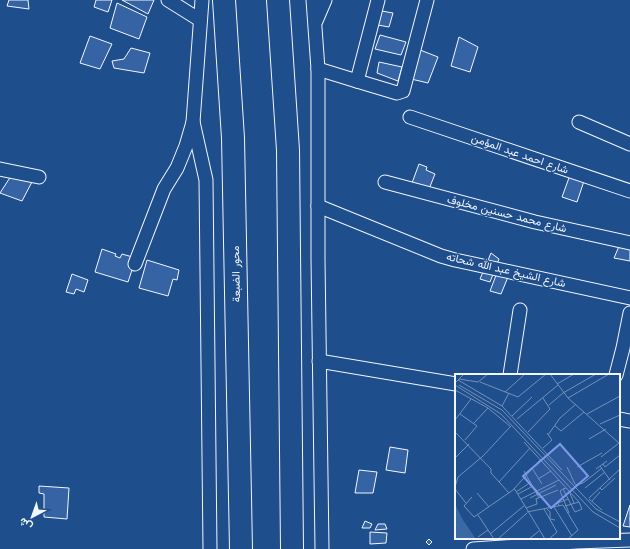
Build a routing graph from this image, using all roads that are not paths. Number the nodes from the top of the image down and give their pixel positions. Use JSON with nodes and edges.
{"nodes":[{"id":1,"x":168,"y":0,"type":"edge"},
{"id":2,"x":202,"y":0,"type":"edge"},
{"id":3,"x":224,"y":0,"type":"edge"},
{"id":4,"x":278,"y":0,"type":"edge"},
{"id":5,"x":313,"y":0,"type":"edge"},
{"id":6,"x":325,"y":0,"type":"edge"},
{"id":7,"x":378,"y":0,"type":"edge"},
{"id":8,"x":428,"y":0,"type":"edge"},
{"id":9,"x":200,"y":20,"type":"junction"},
{"id":10,"x":314,"y":24,"type":"junction"},
{"id":11,"x":318,"y":69,"type":"junction"},
{"id":12,"x":357,"y":81,"type":"junction"},
{"id":13,"x":410,"y":117,"type":"dead end"},
{"id":14,"x":193,"y":122,"type":"junction"},
{"id":15,"x":579,"y":122,"type":"dead end"},
{"id":16,"x":630,"y":144,"type":"edge"},
{"id":17,"x":0,"y":168,"type":"edge"},
{"id":18,"x":39,"y":177,"type":"dead end"},
{"id":19,"x":385,"y":182,"type":"dead end"},
{"id":20,"x":630,"y":191,"type":"edge"},
{"id":21,"x":318,"y":206,"type":"junction"},
{"id":22,"x":630,"y":243,"type":"edge"},
{"id":23,"x":135,"y":264,"type":"dead end"},
{"id":24,"x":630,"y":298,"type":"edge"},
{"id":25,"x":520,"y":310,"type":"dead end"},
{"id":26,"x":630,"y":313,"type":"edge"},
{"id":27,"x":625,"y":360,"type":"edge"},
{"id":28,"x":319,"y":361,"type":"junction"},
{"id":29,"x":510,"y":374,"type":"edge"},
{"id":30,"x":617,"y":374,"type":"edge"},
{"id":31,"x":455,"y":384,"type":"edge"},
{"id":32,"x":620,"y":419,"type":"edge"},
{"id":33,"x":630,"y":420,"type":"edge"},
{"id":34,"x":630,"y":540,"type":"edge"},
{"id":35,"x":577,"y":543,"type":"edge"},
{"id":36,"x":610,"y":545,"type":"edge"},
{"id":37,"x":484,"y":546,"type":"edge"},
{"id":38,"x":210,"y":549,"type":"edge"},
{"id":39,"x":241,"y":549,"type":"edge"},
{"id":40,"x":292,"y":549,"type":"edge"},
{"id":41,"x":322,"y":549,"type":"edge"},
{"id":42,"x":473,"y":549,"type":"edge"}],
"edges":[{"from":1,"to":9,"type":"street"},
{"from":2,"to":9,"type":"street"},
{"from":3,"to":39,"type":"highway","name":"محور الضبعة"},
{"from":4,"to":40,"type":"highway"},
{"from":5,"to":10,"type":"street"},
{"from":6,"to":10,"type":"street"},
{"from":7,"to":12,"type":"street"},
{"from":8,"to":12,"type":"street"},
{"from":9,"to":14,"type":"street"},
{"from":10,"to":11,"type":"street"},
{"from":11,"to":12,"type":"street"},
{"from":11,"to":21,"type":"street"},
{"from":13,"to":20,"type":"street","name":"شارع احمد عبد المؤمن"},
{"from":14,"to":23,"type":"street"},
{"from":14,"to":38,"type":"street"},
{"from":15,"to":16,"type":"street"},
{"from":17,"to":18,"type":"street"},
{"from":19,"to":22,"type":"street","name":"شارع محمد حسنين مخلوف"},
{"from":21,"to":24,"type":"street","name":"شارع الشيخ عبد الله شحاته"},
{"from":21,"to":28,"type":"street"},
{"from":25,"to":29,"type":"street"},
{"from":26,"to":27,"type":"street"},
{"from":27,"to":30,"type":"street"},
{"from":28,"to":31,"type":"street"},
{"from":28,"to":41,"type":"street"},
{"from":32,"to":33,"type":"street"},
{"from":34,"to":36,"type":"street"},
{"from":35,"to":36,"type":"street"},
{"from":35,"to":37,"type":"street"},
{"from":37,"to":42,"type":"street"}]}
